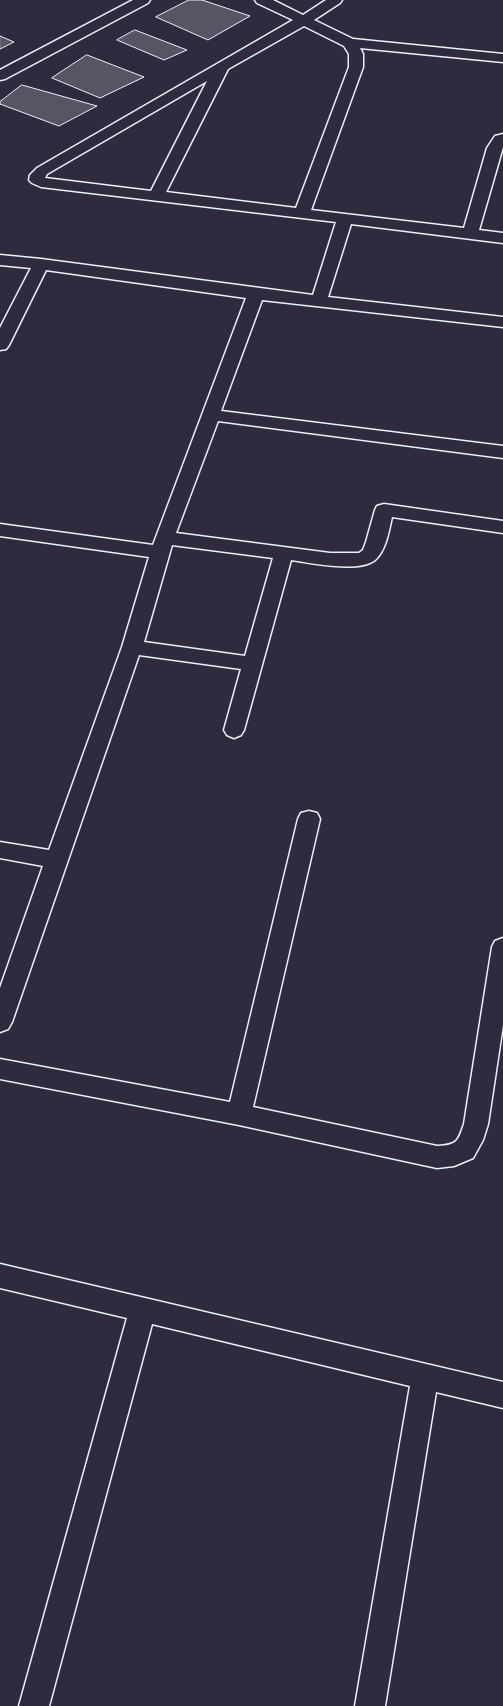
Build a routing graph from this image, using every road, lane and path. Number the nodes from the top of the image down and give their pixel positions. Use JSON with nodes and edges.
{"nodes":[{"id":1,"x":143,"y":0,"type":"edge"},
{"id":2,"x":262,"y":0,"type":"edge"},
{"id":3,"x":335,"y":0,"type":"edge"},
{"id":4,"x":304,"y":20,"type":"junction"},
{"id":5,"x":350,"y":43,"type":"junction"},
{"id":6,"x":503,"y":58,"type":"edge"},
{"id":7,"x":222,"y":66,"type":"junction"},
{"id":8,"x":0,"y":76,"type":"edge"},
{"id":9,"x":503,"y":138,"type":"edge"},
{"id":10,"x":156,"y":196,"type":"junction"},
{"id":11,"x":302,"y":213,"type":"junction"},
{"id":12,"x":345,"y":219,"type":"junction"},
{"id":13,"x":470,"y":234,"type":"junction"},
{"id":14,"x":503,"y":238,"type":"edge"},
{"id":15,"x":0,"y":260,"type":"edge"},
{"id":16,"x":41,"y":264,"type":"junction"},
{"id":17,"x":256,"y":294,"type":"junction"},
{"id":18,"x":319,"y":301,"type":"junction"},
{"id":19,"x":503,"y":322,"type":"edge"},
{"id":20,"x":0,"y":345,"type":"edge"},
{"id":21,"x":210,"y":416,"type":"junction"},
{"id":22,"x":503,"y":452,"type":"edge"},
{"id":23,"x":503,"y":527,"type":"edge"},
{"id":24,"x":0,"y":530,"type":"edge"},
{"id":25,"x":162,"y":545,"type":"junction"},
{"id":26,"x":284,"y":553,"type":"junction"},
{"id":27,"x":132,"y":646,"type":"junction"},
{"id":28,"x":253,"y":664,"type":"junction"},
{"id":29,"x":234,"y":730,"type":"dead end"},
{"id":30,"x":309,"y":819,"type":"dead end"},
{"id":31,"x":0,"y":850,"type":"edge"},
{"id":32,"x":56,"y":860,"type":"junction"},
{"id":33,"x":503,"y":947,"type":"edge"},
{"id":34,"x":0,"y":1022,"type":"edge"},
{"id":35,"x":0,"y":1069,"type":"edge"},
{"id":36,"x":239,"y":1114,"type":"junction"},
{"id":37,"x":0,"y":1276,"type":"edge"},
{"id":38,"x":143,"y":1310,"type":"junction"},
{"id":39,"x":425,"y":1377,"type":"junction"},
{"id":40,"x":503,"y":1395,"type":"edge"},
{"id":41,"x":34,"y":1706,"type":"edge"},
{"id":42,"x":370,"y":1706,"type":"edge"}],
"edges":[{"from":1,"to":8,"type":"street"},
{"from":2,"to":4,"type":"street"},
{"from":3,"to":4,"type":"street"},
{"from":4,"to":5,"type":"street"},
{"from":4,"to":7,"type":"street"},
{"from":5,"to":6,"type":"street"},
{"from":5,"to":11,"type":"street"},
{"from":7,"to":10,"type":"street"},
{"from":7,"to":10,"type":"street"},
{"from":9,"to":13,"type":"street"},
{"from":10,"to":11,"type":"street"},
{"from":11,"to":12,"type":"street"},
{"from":12,"to":13,"type":"street"},
{"from":12,"to":18,"type":"street"},
{"from":13,"to":14,"type":"street"},
{"from":15,"to":16,"type":"street"},
{"from":16,"to":17,"type":"street"},
{"from":16,"to":20,"type":"street"},
{"from":17,"to":18,"type":"street"},
{"from":17,"to":21,"type":"street"},
{"from":18,"to":19,"type":"street"},
{"from":21,"to":22,"type":"street"},
{"from":21,"to":25,"type":"street"},
{"from":23,"to":26,"type":"street"},
{"from":24,"to":25,"type":"street"},
{"from":25,"to":26,"type":"street"},
{"from":25,"to":27,"type":"street"},
{"from":26,"to":28,"type":"street"},
{"from":27,"to":28,"type":"street"},
{"from":27,"to":32,"type":"street"},
{"from":28,"to":29,"type":"street"},
{"from":30,"to":36,"type":"street"},
{"from":31,"to":32,"type":"street"},
{"from":32,"to":34,"type":"street"},
{"from":33,"to":36,"type":"street"},
{"from":35,"to":36,"type":"street"},
{"from":37,"to":38,"type":"street"},
{"from":38,"to":39,"type":"street"},
{"from":38,"to":41,"type":"street"},
{"from":39,"to":40,"type":"street"},
{"from":39,"to":42,"type":"street"}]}
